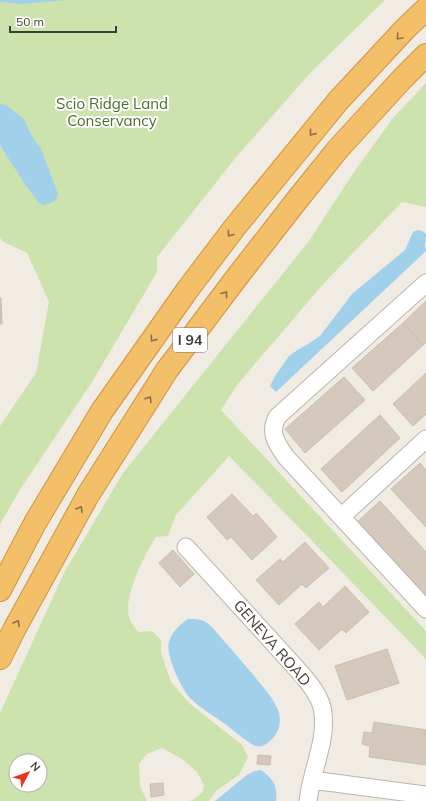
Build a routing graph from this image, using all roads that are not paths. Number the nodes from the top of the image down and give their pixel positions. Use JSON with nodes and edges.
{"nodes":[{"id":1,"x":426,"y":9,"type":"edge"},
{"id":2,"x":426,"y":55,"type":"edge"},
{"id":3,"x":426,"y":283,"type":"edge"},
{"id":4,"x":425,"y":441,"type":"edge"},
{"id":5,"x":341,"y":517,"type":"junction"},
{"id":6,"x":186,"y":546,"type":"dead end"},
{"id":7,"x":0,"y":590,"type":"edge"},
{"id":8,"x":426,"y":609,"type":"edge"},
{"id":9,"x":0,"y":658,"type":"edge"},
{"id":10,"x":312,"y":780,"type":"junction"},
{"id":11,"x":426,"y":795,"type":"edge"},
{"id":12,"x":308,"y":801,"type":"edge"}],
"edges":[{"from":1,"to":7,"type":"highway","number":"I 94","one_way":true},
{"from":9,"to":2,"type":"highway","number":"I 94","one_way":true},
{"from":3,"to":5,"type":"street"},
{"from":4,"to":5,"type":"street"},
{"from":5,"to":8,"type":"street"},
{"from":6,"to":10,"type":"street","name":"GENEVA ROAD"},
{"from":10,"to":11,"type":"street"},
{"from":10,"to":12,"type":"street","name":"GENEVA ROAD"}]}
